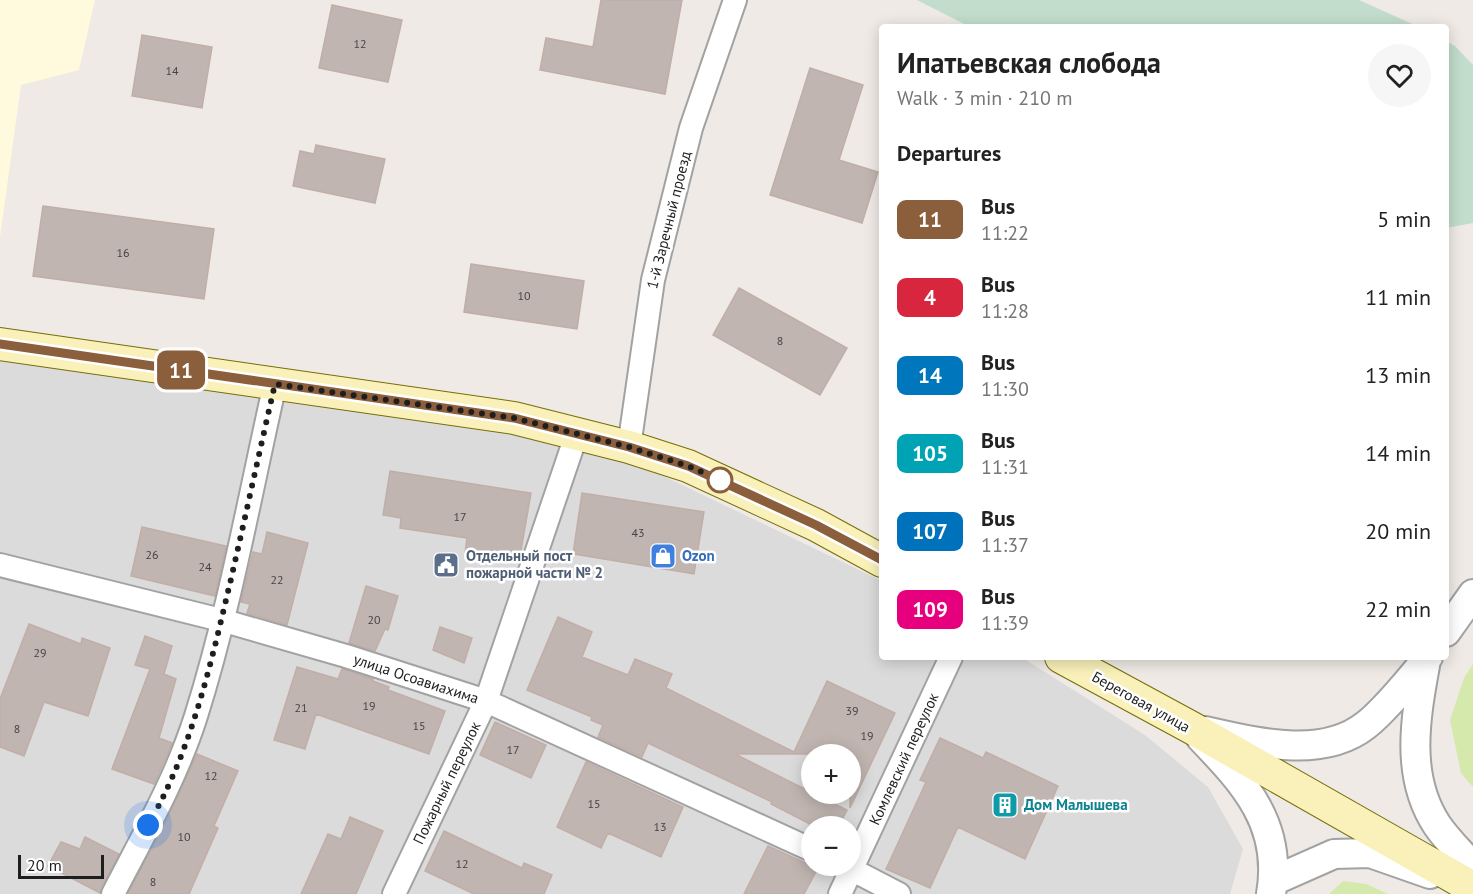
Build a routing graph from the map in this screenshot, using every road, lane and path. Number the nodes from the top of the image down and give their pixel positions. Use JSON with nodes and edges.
{"nodes":[{"id":1,"x":735,"y":0,"type":"edge"},
{"id":2,"x":0,"y":344,"type":"edge"},
{"id":3,"x":275,"y":384,"type":"junction"},
{"id":4,"x":577,"y":433,"type":"junction"},
{"id":5,"x":629,"y":447,"type":"junction"},
{"id":6,"x":879,"y":559,"type":"edge"},
{"id":7,"x":0,"y":565,"type":"edge"},
{"id":8,"x":1473,"y":594,"type":"edge"},
{"id":9,"x":221,"y":620,"type":"junction"},
{"id":10,"x":1449,"y":628,"type":"edge"},
{"id":11,"x":950,"y":660,"type":"edge"},
{"id":12,"x":1066,"y":660,"type":"edge"},
{"id":13,"x":1425,"y":660,"type":"edge"},
{"id":14,"x":1427,"y":660,"type":"edge"},
{"id":15,"x":486,"y":702,"type":"junction"},
{"id":16,"x":1192,"y":728,"type":"junction"},
{"id":17,"x":861,"y":842,"type":"edge"},
{"id":18,"x":801,"y":845,"type":"edge"},
{"id":19,"x":1473,"y":867,"type":"edge"},
{"id":20,"x":861,"y":873,"type":"edge"},
{"id":21,"x":846,"y":876,"type":"edge"},
{"id":22,"x":1272,"y":887,"type":"edge"},
{"id":23,"x":1473,"y":888,"type":"edge"},
{"id":24,"x":1473,"y":893,"type":"edge"},
{"id":25,"x":114,"y":894,"type":"edge"},
{"id":26,"x":394,"y":894,"type":"edge"},
{"id":27,"x":840,"y":894,"type":"edge"},
{"id":28,"x":899,"y":894,"type":"edge"}],
"edges":[{"from":1,"to":5,"type":"street","name":"1-й Заречный проезд"},
{"from":2,"to":3,"type":"main road"},
{"from":3,"to":4,"type":"main road"},
{"from":3,"to":9,"type":"street"},
{"from":4,"to":5,"type":"main road"},
{"from":4,"to":15,"type":"street","name":"Пожарный переулок"},
{"from":5,"to":6,"type":"main road"},
{"from":7,"to":9,"type":"street","name":"улица Осоавиахима"},
{"from":8,"to":10,"type":"street"},
{"from":9,"to":15,"type":"street","name":"улица Осоавиахима"},
{"from":9,"to":25,"type":"street"},
{"from":11,"to":17,"type":"street","name":"Комлевский переулок"},
{"from":12,"to":16,"type":"main road","name":"Береговая улица"},
{"from":13,"to":16,"type":"street"},
{"from":14,"to":19,"type":"street"},
{"from":15,"to":18,"type":"street","name":"улица Осоавиахима"},
{"from":15,"to":26,"type":"street","name":"Пожарный переулок"},
{"from":16,"to":22,"type":"street","name":"Береговая улица"},
{"from":16,"to":23,"type":"main road"},
{"from":20,"to":28,"type":"street"},
{"from":21,"to":27,"type":"street","name":"Комлевский переулок"},
{"from":22,"to":24,"type":"street"}]}
